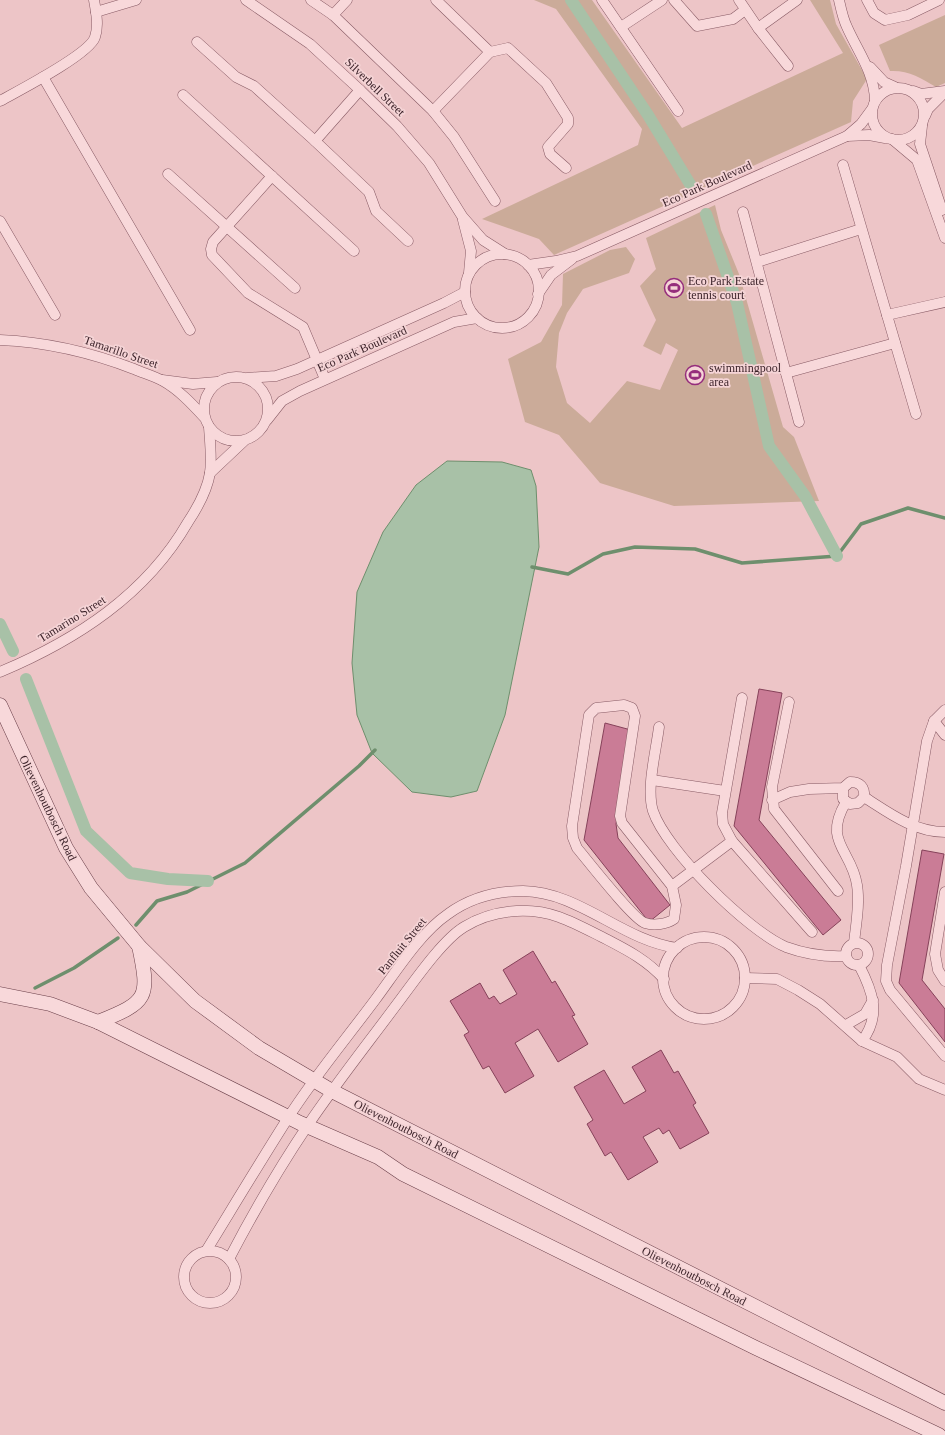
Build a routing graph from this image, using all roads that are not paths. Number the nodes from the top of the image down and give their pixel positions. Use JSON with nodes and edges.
{"nodes":[{"id":1,"x":94,"y":0,"type":"edge"},
{"id":2,"x":136,"y":0,"type":"edge"},
{"id":3,"x":246,"y":0,"type":"edge"},
{"id":4,"x":311,"y":0,"type":"edge"},
{"id":5,"x":347,"y":0,"type":"edge"},
{"id":6,"x":436,"y":0,"type":"edge"},
{"id":7,"x":602,"y":0,"type":"edge"},
{"id":8,"x":662,"y":0,"type":"edge"},
{"id":9,"x":674,"y":0,"type":"edge"},
{"id":10,"x":739,"y":0,"type":"edge"},
{"id":11,"x":797,"y":0,"type":"edge"},
{"id":12,"x":839,"y":0,"type":"edge"},
{"id":13,"x":867,"y":0,"type":"edge"},
{"id":14,"x":938,"y":0,"type":"edge"},
{"id":15,"x":745,"y":10,"type":"junction"},
{"id":16,"x":96,"y":12,"type":"junction"},
{"id":17,"x":333,"y":15,"type":"junction"},
{"id":18,"x":621,"y":27,"type":"junction"},
{"id":19,"x":758,"y":28,"type":"junction"},
{"id":20,"x":197,"y":42,"type":"dead end"},
{"id":21,"x":490,"y":52,"type":"junction"},
{"id":22,"x":864,"y":60,"type":"junction"},
{"id":23,"x":788,"y":66,"type":"dead end"},
{"id":24,"x":43,"y":77,"type":"junction"},
{"id":25,"x":895,"y":87,"type":"junction"},
{"id":26,"x":360,"y":90,"type":"junction"},
{"id":27,"x":912,"y":91,"type":"junction"},
{"id":28,"x":945,"y":92,"type":"edge"},
{"id":29,"x":183,"y":95,"type":"dead end"},
{"id":30,"x":0,"y":101,"type":"edge"},
{"id":31,"x":873,"y":105,"type":"junction"},
{"id":32,"x":433,"y":111,"type":"junction"},
{"id":33,"x":678,"y":111,"type":"dead end"},
{"id":34,"x":923,"y":121,"type":"junction"},
{"id":35,"x":847,"y":136,"type":"junction"},
{"id":36,"x":889,"y":139,"type":"junction"},
{"id":37,"x":315,"y":141,"type":"junction"},
{"id":38,"x":843,"y":165,"type":"dead end"},
{"id":39,"x":566,"y":168,"type":"dead end"},
{"id":40,"x":168,"y":174,"type":"dead end"},
{"id":41,"x":272,"y":176,"type":"junction"},
{"id":42,"x":495,"y":201,"type":"dead end"},
{"id":43,"x":743,"y":212,"type":"dead end"},
{"id":44,"x":462,"y":216,"type":"junction"},
{"id":45,"x":945,"y":217,"type":"edge"},
{"id":46,"x":0,"y":221,"type":"edge"},
{"id":47,"x":228,"y":226,"type":"junction"},
{"id":48,"x":861,"y":229,"type":"junction"},
{"id":49,"x":945,"y":238,"type":"edge"},
{"id":50,"x":408,"y":242,"type":"dead end"},
{"id":51,"x":354,"y":251,"type":"dead end"},
{"id":52,"x":504,"y":254,"type":"junction"},
{"id":53,"x":577,"y":256,"type":"junction"},
{"id":54,"x":757,"y":262,"type":"junction"},
{"id":55,"x":528,"y":265,"type":"junction"},
{"id":56,"x":469,"y":274,"type":"junction"},
{"id":57,"x":294,"y":288,"type":"dead end"},
{"id":58,"x":465,"y":292,"type":"junction"},
{"id":59,"x":538,"y":294,"type":"junction"},
{"id":60,"x":945,"y":302,"type":"edge"},
{"id":61,"x":55,"y":315,"type":"dead end"},
{"id":62,"x":887,"y":315,"type":"junction"},
{"id":63,"x":477,"y":318,"type":"junction"},
{"id":64,"x":190,"y":330,"type":"dead end"},
{"id":65,"x":0,"y":340,"type":"edge"},
{"id":66,"x":895,"y":343,"type":"junction"},
{"id":67,"x":316,"y":360,"type":"junction"},
{"id":68,"x":786,"y":373,"type":"junction"},
{"id":69,"x":247,"y":378,"type":"junction"},
{"id":70,"x":325,"y":379,"type":"junction"},
{"id":71,"x":162,"y":380,"type":"junction"},
{"id":72,"x":217,"y":382,"type":"junction"},
{"id":73,"x":916,"y":414,"type":"dead end"},
{"id":74,"x":204,"y":417,"type":"junction"},
{"id":75,"x":267,"y":420,"type":"junction"},
{"id":76,"x":799,"y":422,"type":"dead end"},
{"id":77,"x":209,"y":427,"type":"junction"},
{"id":78,"x":244,"y":441,"type":"junction"},
{"id":79,"x":210,"y":473,"type":"junction"},
{"id":80,"x":0,"y":672,"type":"edge"},
{"id":81,"x":742,"y":698,"type":"dead end"},
{"id":82,"x":789,"y":702,"type":"dead end"},
{"id":83,"x":0,"y":705,"type":"edge"},
{"id":84,"x":945,"y":710,"type":"edge"},
{"id":85,"x":934,"y":721,"type":"junction"},
{"id":86,"x":659,"y":727,"type":"dead end"},
{"id":87,"x":945,"y":735,"type":"edge"},
{"id":88,"x":652,"y":780,"type":"junction"},
{"id":89,"x":843,"y":788,"type":"junction"},
{"id":90,"x":725,"y":791,"type":"junction"},
{"id":91,"x":864,"y":797,"type":"junction"},
{"id":92,"x":772,"y":800,"type":"junction"},
{"id":93,"x":846,"y":802,"type":"junction"},
{"id":94,"x":913,"y":826,"type":"junction"},
{"id":95,"x":945,"y":832,"type":"edge"},
{"id":96,"x":732,"y":841,"type":"junction"},
{"id":97,"x":694,"y":870,"type":"junction"},
{"id":98,"x":672,"y":886,"type":"junction"},
{"id":99,"x":838,"y":891,"type":"dead end"},
{"id":100,"x":945,"y":892,"type":"edge"},
{"id":101,"x":812,"y":932,"type":"dead end"},
{"id":102,"x":854,"y":943,"type":"junction"},
{"id":103,"x":139,"y":946,"type":"junction"},
{"id":104,"x":677,"y":948,"type":"junction"},
{"id":105,"x":846,"y":956,"type":"junction"},
{"id":106,"x":859,"y":965,"type":"junction"},
{"id":107,"x":745,"y":978,"type":"junction"},
{"id":108,"x":664,"y":979,"type":"junction"},
{"id":109,"x":945,"y":981,"type":"edge"},
{"id":110,"x":0,"y":994,"type":"edge"},
{"id":111,"x":873,"y":1000,"type":"junction"},
{"id":112,"x":98,"y":1022,"type":"junction"},
{"id":113,"x":846,"y":1025,"type":"junction"},
{"id":114,"x":862,"y":1041,"type":"junction"},
{"id":115,"x":945,"y":1056,"type":"edge"},
{"id":116,"x":314,"y":1081,"type":"junction"},
{"id":117,"x":945,"y":1090,"type":"edge"},
{"id":118,"x":332,"y":1091,"type":"junction"},
{"id":119,"x":288,"y":1117,"type":"junction"},
{"id":120,"x":307,"y":1126,"type":"junction"},
{"id":121,"x":206,"y":1251,"type":"junction"},
{"id":122,"x":229,"y":1259,"type":"junction"},
{"id":123,"x":945,"y":1403,"type":"edge"},
{"id":124,"x":939,"y":1435,"type":"edge"}],
"edges":[{"from":1,"to":16,"type":"street"},
{"from":2,"to":16,"type":"street"},
{"from":3,"to":26,"type":"street","name":"Silverbell Street"},
{"from":4,"to":17,"type":"street"},
{"from":5,"to":17,"type":"street"},
{"from":6,"to":21,"type":"street"},
{"from":7,"to":18,"type":"street"},
{"from":8,"to":18,"type":"street"},
{"from":9,"to":15,"type":"street"},
{"from":10,"to":15,"type":"street"},
{"from":11,"to":19,"type":"street"},
{"from":12,"to":22,"type":"street"},
{"from":13,"to":14,"type":"street"},
{"from":15,"to":19,"type":"street"},
{"from":16,"to":24,"type":"street"},
{"from":17,"to":32,"type":"street"},
{"from":18,"to":33,"type":"street"},
{"from":19,"to":23,"type":"street"},
{"from":20,"to":37,"type":"street"},
{"from":21,"to":32,"type":"street"},
{"from":21,"to":39,"type":"street"},
{"from":22,"to":25,"type":"street"},
{"from":22,"to":31,"type":"street"},
{"from":24,"to":30,"type":"street"},
{"from":24,"to":64,"type":"street"},
{"from":25,"to":27,"type":"street"},
{"from":25,"to":31,"type":"street"},
{"from":26,"to":37,"type":"street"},
{"from":26,"to":44,"type":"street","name":"Silverbell Street"},
{"from":27,"to":28,"type":"street"},
{"from":27,"to":34,"type":"street"},
{"from":28,"to":34,"type":"street"},
{"from":29,"to":41,"type":"street"},
{"from":31,"to":35,"type":"street","name":"Eco Park Boulevard"},
{"from":31,"to":36,"type":"street"},
{"from":32,"to":42,"type":"street"},
{"from":34,"to":36,"type":"street"},
{"from":34,"to":45,"type":"street"},
{"from":35,"to":36,"type":"street","name":"Eco Park Boulevard"},
{"from":35,"to":53,"type":"street","name":"Eco Park Boulevard"},
{"from":36,"to":49,"type":"street"},
{"from":37,"to":50,"type":"street"},
{"from":38,"to":48,"type":"street"},
{"from":40,"to":47,"type":"street"},
{"from":41,"to":47,"type":"street"},
{"from":41,"to":51,"type":"street"},
{"from":43,"to":54,"type":"street"},
{"from":44,"to":52,"type":"street","name":"Silverbell Street"},
{"from":44,"to":56,"type":"street","name":"Silverbell Street"},
{"from":46,"to":61,"type":"street"},
{"from":47,"to":57,"type":"street"},
{"from":47,"to":67,"type":"street"},
{"from":48,"to":54,"type":"street"},
{"from":48,"to":62,"type":"street"},
{"from":52,"to":55,"type":"street"},
{"from":52,"to":56,"type":"street"},
{"from":53,"to":55,"type":"street","name":"Eco Park Boulevard"},
{"from":53,"to":59,"type":"street","name":"Eco Park Boulevard"},
{"from":54,"to":68,"type":"street"},
{"from":55,"to":59,"type":"street"},
{"from":56,"to":58,"type":"street"},
{"from":58,"to":63,"type":"street"},
{"from":58,"to":67,"type":"street","name":"Eco Park Boulevard"},
{"from":59,"to":63,"type":"street"},
{"from":60,"to":62,"type":"street"},
{"from":62,"to":66,"type":"street"},
{"from":63,"to":70,"type":"street","name":"Eco Park Boulevard"},
{"from":65,"to":71,"type":"street","name":"Tamarillo Street"},
{"from":66,"to":68,"type":"street"},
{"from":66,"to":73,"type":"street"},
{"from":67,"to":69,"type":"street","name":"Eco Park Boulevard"},
{"from":67,"to":70,"type":"street"},
{"from":68,"to":76,"type":"street"},
{"from":69,"to":72,"type":"street"},
{"from":69,"to":75,"type":"street"},
{"from":70,"to":75,"type":"street","name":"Eco Park Boulevard"},
{"from":71,"to":72,"type":"street","name":"Tamarillo Street"},
{"from":71,"to":74,"type":"street","name":"Tamarillo Street"},
{"from":72,"to":74,"type":"street"},
{"from":74,"to":77,"type":"street"},
{"from":75,"to":78,"type":"street"},
{"from":77,"to":78,"type":"street"},
{"from":77,"to":79,"type":"street","name":"Tamarino Street"},
{"from":78,"to":79,"type":"street","name":"Tamarino Street"},
{"from":79,"to":80,"type":"street","name":"Tamarino Street"},
{"from":81,"to":90,"type":"street"},
{"from":82,"to":92,"type":"street"},
{"from":83,"to":103,"type":"main road","name":"Olievenhoutbosch Road"},
{"from":84,"to":85,"type":"street"},
{"from":85,"to":87,"type":"street"},
{"from":85,"to":94,"type":"street"},
{"from":86,"to":88,"type":"street"},
{"from":88,"to":90,"type":"street"},
{"from":88,"to":97,"type":"street"},
{"from":89,"to":91,"type":"street"},
{"from":89,"to":92,"type":"street"},
{"from":89,"to":93,"type":"street"},
{"from":90,"to":96,"type":"street"},
{"from":91,"to":93,"type":"street"},
{"from":91,"to":94,"type":"street"},
{"from":92,"to":99,"type":"street"},
{"from":93,"to":102,"type":"street"},
{"from":94,"to":95,"type":"street"},
{"from":94,"to":115,"type":"street"},
{"from":96,"to":97,"type":"street"},
{"from":96,"to":101,"type":"street"},
{"from":97,"to":98,"type":"street"},
{"from":97,"to":105,"type":"street"},
{"from":98,"to":98,"type":"street"},
{"from":100,"to":109,"type":"street"},
{"from":102,"to":105,"type":"street"},
{"from":102,"to":106,"type":"street"},
{"from":103,"to":112,"type":"main road"},
{"from":103,"to":116,"type":"main road","name":"Olievenhoutbosch Road"},
{"from":104,"to":107,"type":"street"},
{"from":104,"to":108,"type":"street"},
{"from":104,"to":116,"type":"street","name":"Panfluit Street"},
{"from":105,"to":106,"type":"street"},
{"from":106,"to":111,"type":"street"},
{"from":107,"to":108,"type":"street"},
{"from":107,"to":113,"type":"street"},
{"from":108,"to":118,"type":"street"},
{"from":110,"to":112,"type":"main road"},
{"from":111,"to":113,"type":"street"},
{"from":111,"to":114,"type":"street"},
{"from":112,"to":119,"type":"main road"},
{"from":113,"to":114,"type":"street"},
{"from":114,"to":117,"type":"street"},
{"from":116,"to":118,"type":"main road","name":"Olievenhoutbosch Road"},
{"from":116,"to":119,"type":"street","name":"Panfluit Street"},
{"from":118,"to":120,"type":"street"},
{"from":118,"to":123,"type":"main road","name":"Olievenhoutbosch Road"},
{"from":119,"to":120,"type":"main road"},
{"from":119,"to":121,"type":"street","name":"Panfluit Street"},
{"from":120,"to":122,"type":"street"},
{"from":120,"to":124,"type":"main road"},
{"from":121,"to":122,"type":"street"},
{"from":121,"to":122,"type":"street"}]}
